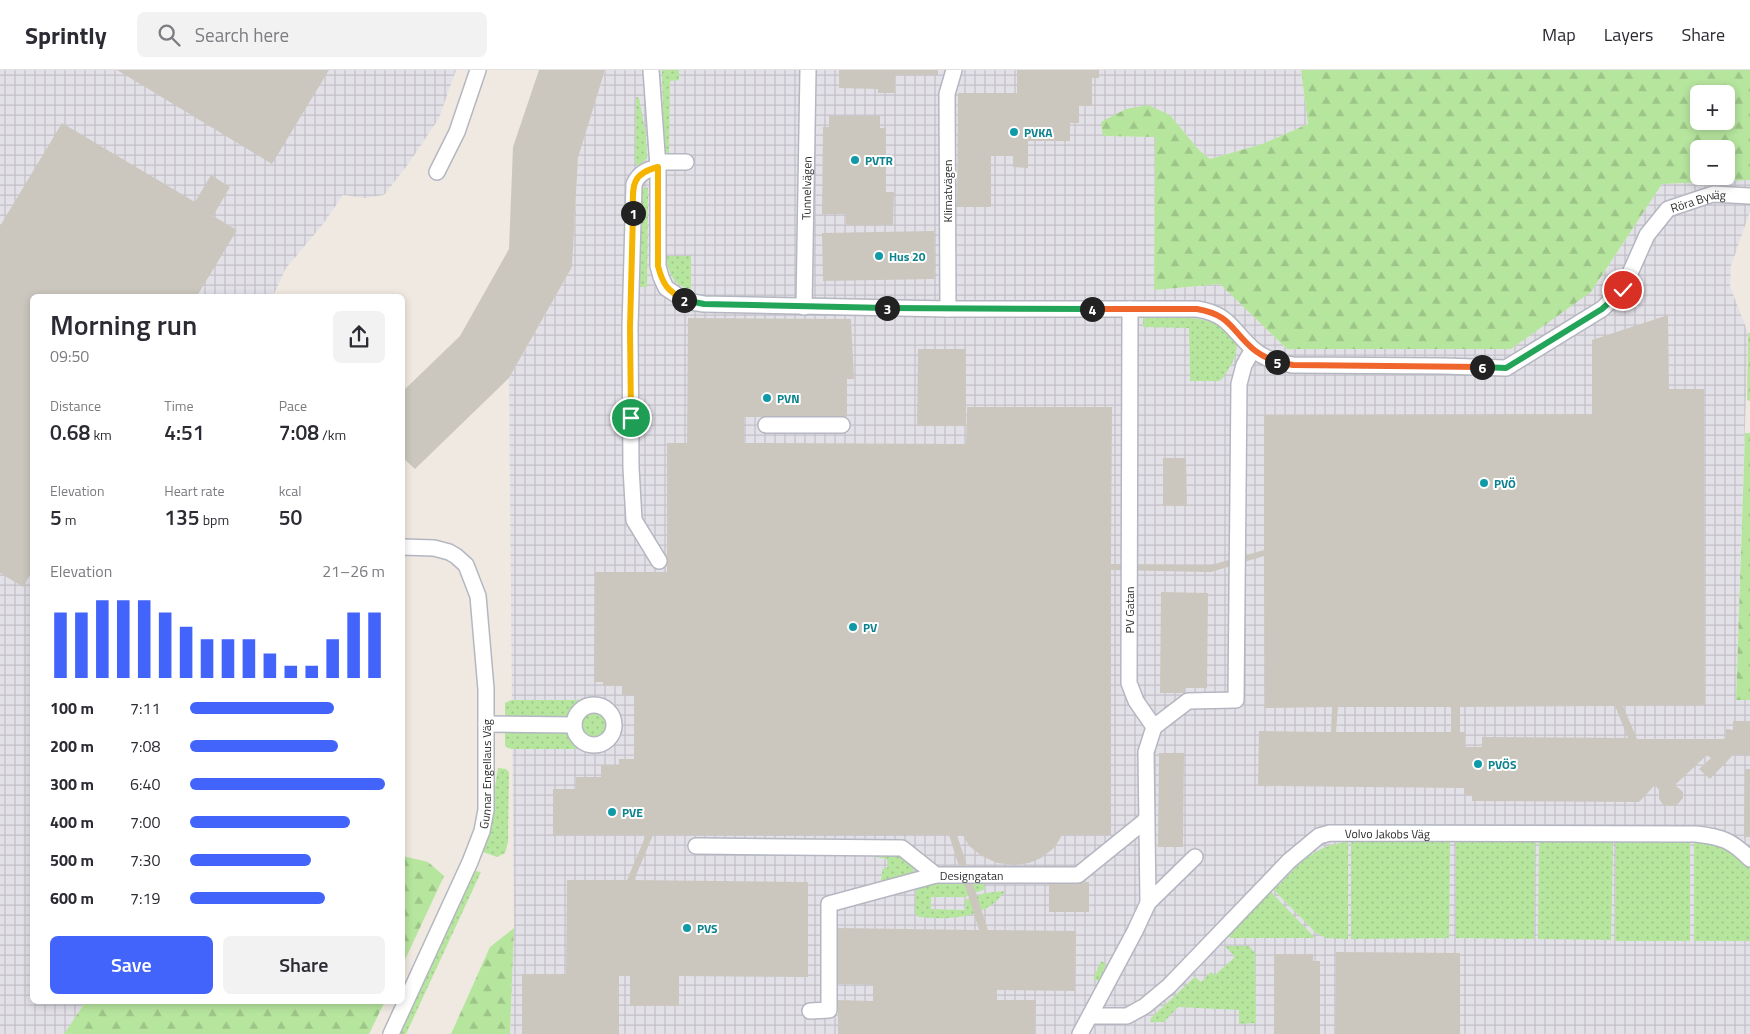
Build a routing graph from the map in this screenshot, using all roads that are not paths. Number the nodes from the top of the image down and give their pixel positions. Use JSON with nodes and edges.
{"nodes":[{"id":1,"x":478,"y":70,"type":"edge"},
{"id":2,"x":651,"y":70,"type":"edge"},
{"id":3,"x":808,"y":70,"type":"edge"},
{"id":4,"x":953,"y":71,"type":"edge"},
{"id":5,"x":686,"y":162,"type":"dead end"},
{"id":6,"x":658,"y":164,"type":"junction"},
{"id":7,"x":437,"y":172,"type":"dead end"},
{"id":8,"x":1750,"y":196,"type":"edge"},
{"id":9,"x":804,"y":307,"type":"junction"},
{"id":10,"x":1130,"y":309,"type":"junction"},
{"id":11,"x":948,"y":310,"type":"junction"},
{"id":12,"x":1253,"y":349,"type":"junction"},
{"id":13,"x":766,"y":425,"type":"dead end"},
{"id":14,"x":842,"y":425,"type":"dead end"},
{"id":15,"x":405,"y":547,"type":"edge"},
{"id":16,"x":659,"y":561,"type":"dead end"},
{"id":17,"x":486,"y":724,"type":"junction"},
{"id":18,"x":574,"y":725,"type":"dead end"},
{"id":19,"x":1154,"y":727,"type":"junction"},
{"id":20,"x":1146,"y":820,"type":"junction"},
{"id":21,"x":696,"y":846,"type":"dead end"},
{"id":22,"x":1194,"y":857,"type":"dead end"},
{"id":23,"x":1750,"y":858,"type":"edge"},
{"id":24,"x":936,"y":874,"type":"junction"},
{"id":25,"x":1148,"y":903,"type":"junction"},
{"id":26,"x":405,"y":1003,"type":"edge"},
{"id":27,"x":405,"y":1004,"type":"edge"},
{"id":28,"x":810,"y":1011,"type":"dead end"},
{"id":29,"x":1091,"y":1016,"type":"junction"},
{"id":30,"x":391,"y":1034,"type":"edge"},
{"id":31,"x":1080,"y":1034,"type":"edge"}],
"edges":[{"from":1,"to":7,"type":"street"},
{"from":2,"to":6,"type":"street","name":"Röra Byväg"},
{"from":3,"to":9,"type":"street","name":"Tunnelvägen"},
{"from":4,"to":11,"type":"street","name":"Klimatvägen"},
{"from":5,"to":6,"type":"street"},
{"from":6,"to":9,"type":"street","name":"Röra Byväg"},
{"from":6,"to":16,"type":"street"},
{"from":8,"to":12,"type":"street","name":"Röra Byväg"},
{"from":9,"to":11,"type":"street","name":"Röra Byväg"},
{"from":10,"to":11,"type":"street","name":"Röra Byväg"},
{"from":10,"to":12,"type":"street","name":"Röra Byväg"},
{"from":10,"to":19,"type":"street","name":"PV Gatan"},
{"from":12,"to":19,"type":"street"},
{"from":13,"to":14,"type":"street"},
{"from":15,"to":17,"type":"street","name":"Gunnar Engellaus Väg"},
{"from":17,"to":18,"type":"street"},
{"from":17,"to":26,"type":"street","name":"Gunnar Engellaus Väg"},
{"from":19,"to":20,"type":"street"},
{"from":20,"to":24,"type":"street","name":"Designgatan"},
{"from":20,"to":25,"type":"street"},
{"from":21,"to":24,"type":"street","name":"Designgatan"},
{"from":22,"to":25,"type":"street"},
{"from":23,"to":29,"type":"street","name":"Volvo Jakobs Väg"},
{"from":24,"to":28,"type":"street"},
{"from":25,"to":29,"type":"street"},
{"from":27,"to":30,"type":"street","name":"Gunnar Engellaus Väg"},
{"from":29,"to":31,"type":"street"}]}
